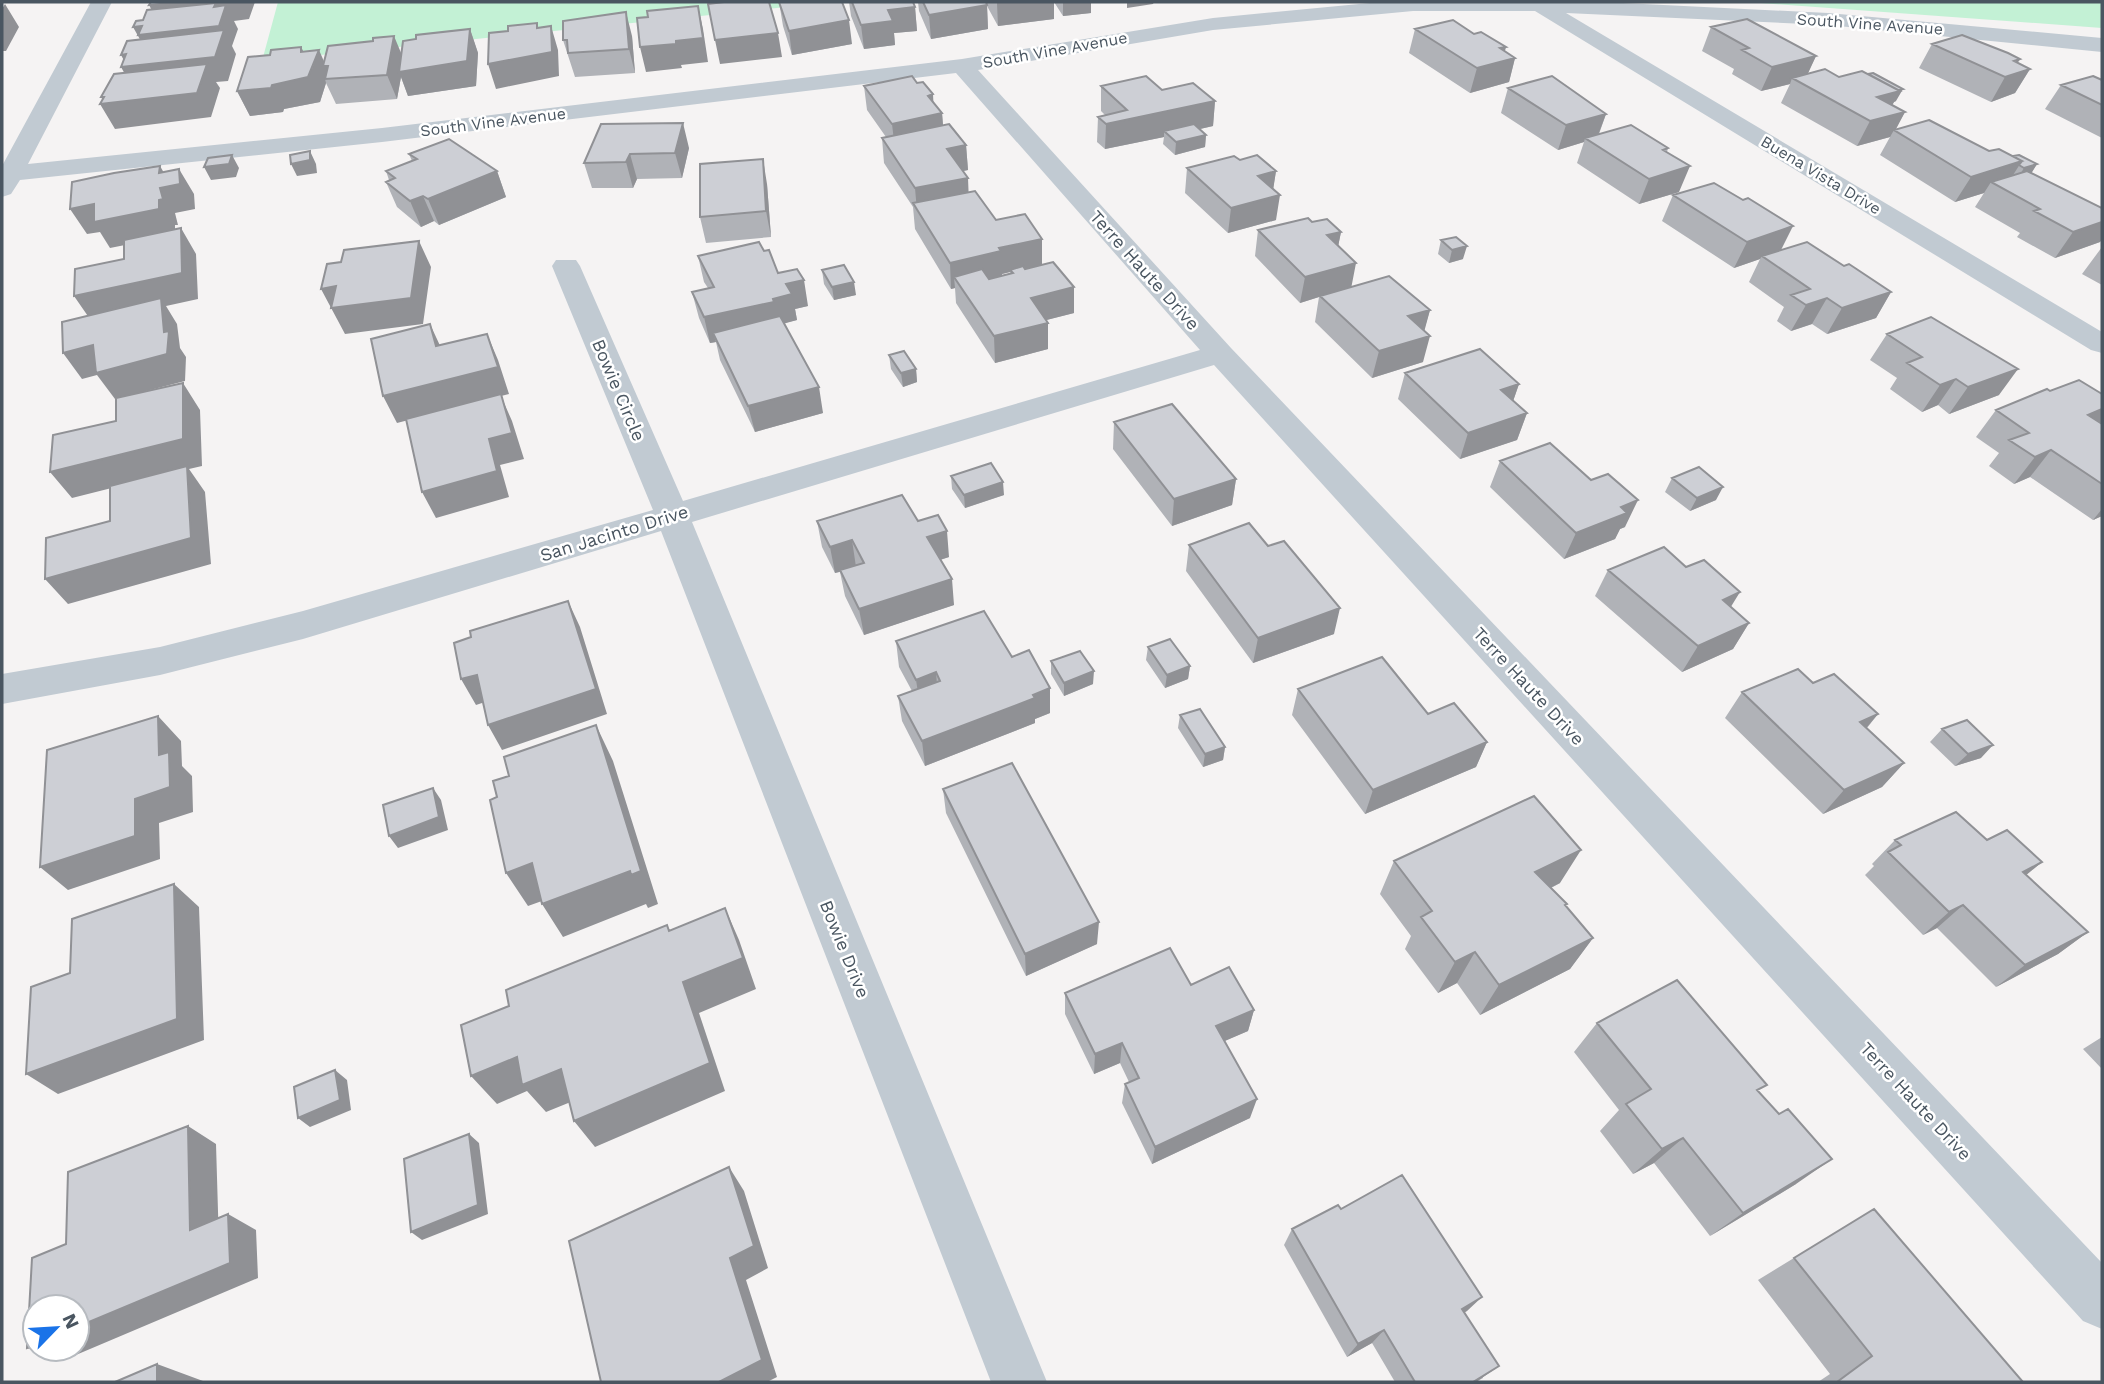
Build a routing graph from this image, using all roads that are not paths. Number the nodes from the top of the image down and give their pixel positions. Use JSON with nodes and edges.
{"nodes":[{"id":1,"x":101,"y":2,"type":"edge"},
{"id":2,"x":1539,"y":5,"type":"junction"},
{"id":3,"x":2094,"y":44,"type":"edge"},
{"id":4,"x":962,"y":66,"type":"junction"},
{"id":5,"x":2102,"y":68,"type":"edge"},
{"id":6,"x":6,"y":181,"type":"edge"},
{"id":7,"x":566,"y":266,"type":"dead end"},
{"id":8,"x":2102,"y":344,"type":"edge"},
{"id":9,"x":1220,"y":354,"type":"junction"},
{"id":10,"x":672,"y":515,"type":"junction"},
{"id":11,"x":2,"y":689,"type":"edge"},
{"id":12,"x":2102,"y":1301,"type":"edge"},
{"id":13,"x":1019,"y":1382,"type":"edge"}],
"edges":[{"from":1,"to":6,"type":"street"},
{"from":2,"to":3,"type":"street","name":"South Vine Avenue"},
{"from":2,"to":4,"type":"street","name":"South Vine Avenue"},
{"from":2,"to":8,"type":"street","name":"Buena Vista Drive"},
{"from":3,"to":5,"type":"street"},
{"from":4,"to":6,"type":"street","name":"South Vine Avenue"},
{"from":4,"to":9,"type":"street","name":"Terre Haute Drive"},
{"from":7,"to":10,"type":"street","name":"Bowie Circle"},
{"from":9,"to":10,"type":"street","name":"San Jacinto Drive"},
{"from":9,"to":12,"type":"street","name":"Terre Haute Drive"},
{"from":10,"to":11,"type":"street","name":"San Jacinto Drive"},
{"from":10,"to":13,"type":"street","name":"Bowie Drive"}]}
